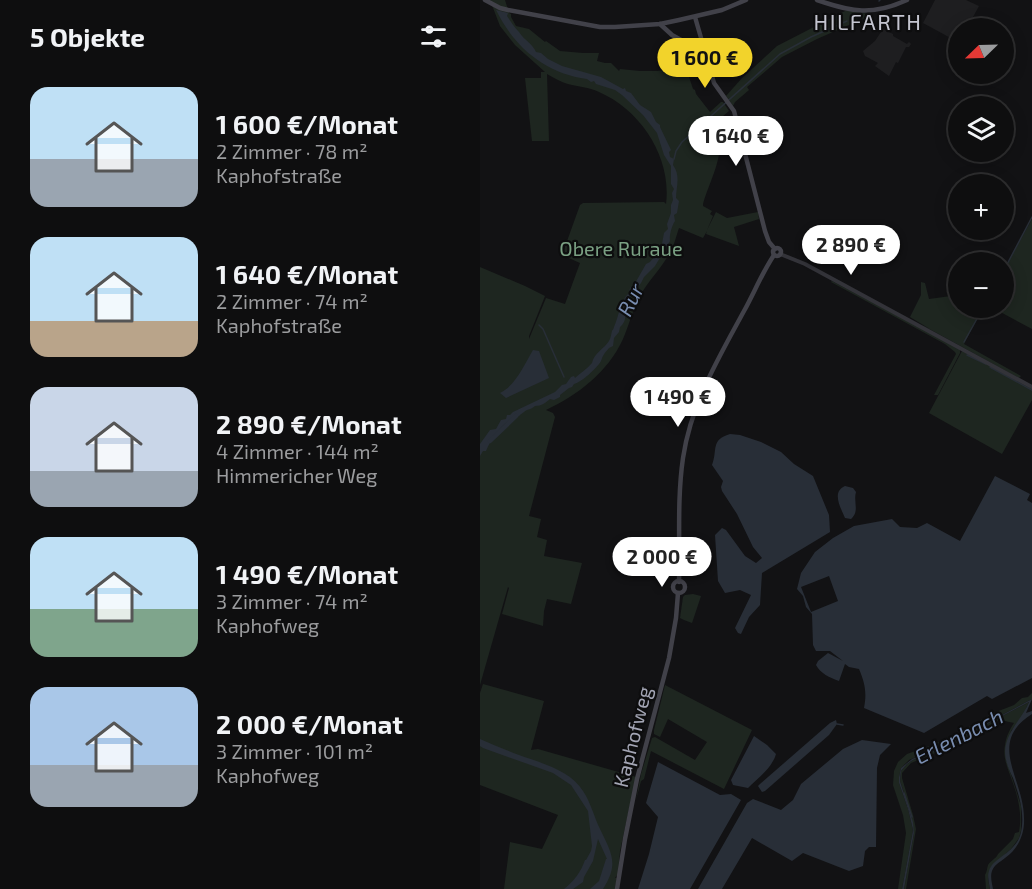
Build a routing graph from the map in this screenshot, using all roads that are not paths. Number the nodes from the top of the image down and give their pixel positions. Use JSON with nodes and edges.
{"nodes":[{"id":1,"x":485,"y":0,"type":"edge"},
{"id":2,"x":746,"y":0,"type":"edge"},
{"id":3,"x":817,"y":0,"type":"edge"},
{"id":4,"x":907,"y":0,"type":"edge"},
{"id":5,"x":695,"y":17,"type":"junction"},
{"id":6,"x":660,"y":24,"type":"junction"},
{"id":7,"x":706,"y":53,"type":"junction"},
{"id":8,"x":777,"y":255,"type":"junction"},
{"id":9,"x":1032,"y":387,"type":"edge"},
{"id":10,"x":617,"y":889,"type":"edge"}],
"edges":[{"from":1,"to":6,"type":"main road"},
{"from":2,"to":5,"type":"main road"},
{"from":3,"to":4,"type":"main road"},
{"from":5,"to":6,"type":"main road"},
{"from":5,"to":7,"type":"main road"},
{"from":6,"to":7,"type":"main road"},
{"from":7,"to":8,"type":"main road","name":"Kaphofweg"},
{"from":8,"to":9,"type":"street"},
{"from":8,"to":10,"type":"main road","name":"Kaphofweg"}]}
